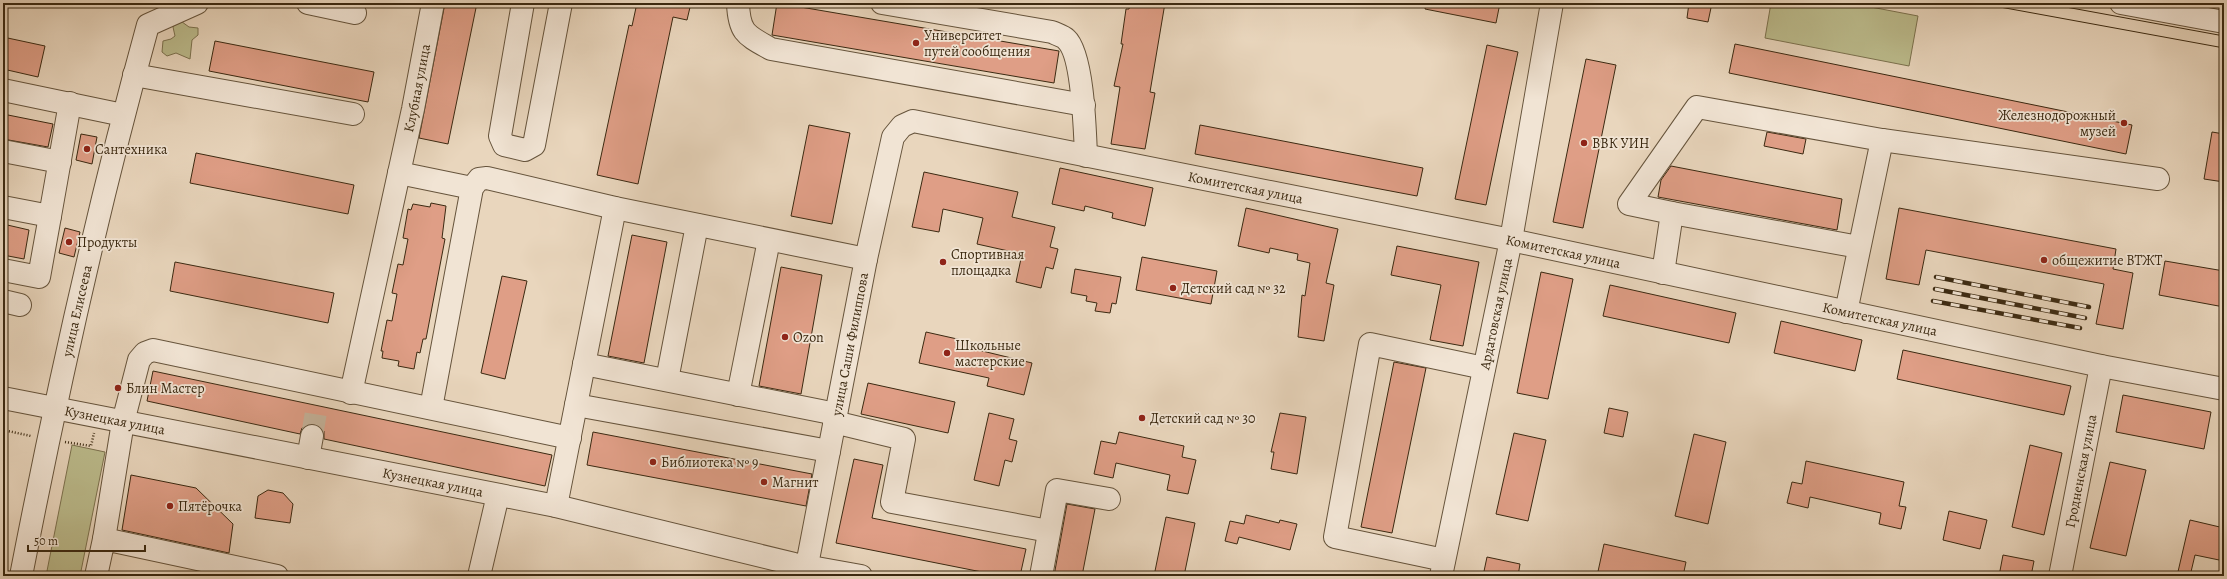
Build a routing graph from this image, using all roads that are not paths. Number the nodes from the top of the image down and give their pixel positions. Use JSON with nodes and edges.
{"nodes":[{"id":1,"x":197,"y":3,"type":"edge"},
{"id":2,"x":308,"y":3,"type":"edge"},
{"id":3,"x":433,"y":3,"type":"edge"},
{"id":4,"x":523,"y":3,"type":"edge"},
{"id":5,"x":561,"y":3,"type":"edge"},
{"id":6,"x":738,"y":3,"type":"edge"},
{"id":7,"x":882,"y":3,"type":"edge"},
{"id":8,"x":1552,"y":3,"type":"edge"},
{"id":9,"x":2121,"y":3,"type":"edge"},
{"id":10,"x":354,"y":13,"type":"dead end"},
{"id":11,"x":2224,"y":22,"type":"edge"},
{"id":12,"x":134,"y":75,"type":"junction"},
{"id":13,"x":3,"y":90,"type":"edge"},
{"id":14,"x":70,"y":103,"type":"junction"},
{"id":15,"x":1084,"y":105,"type":"junction"},
{"id":16,"x":353,"y":114,"type":"dead end"},
{"id":17,"x":123,"y":115,"type":"junction"},
{"id":18,"x":902,"y":126,"type":"joint"},
{"id":19,"x":1882,"y":140,"type":"junction"},
{"id":20,"x":3,"y":151,"type":"edge"},
{"id":21,"x":1086,"y":156,"type":"junction"},
{"id":22,"x":60,"y":162,"type":"junction"},
{"id":23,"x":399,"y":173,"type":"junction"},
{"id":24,"x":2158,"y":179,"type":"dead end"},
{"id":25,"x":472,"y":188,"type":"junction"},
{"id":26,"x":3,"y":207,"type":"edge"},
{"id":27,"x":615,"y":208,"type":"junction"},
{"id":28,"x":1672,"y":214,"type":"junction"},
{"id":29,"x":50,"y":216,"type":"junction"},
{"id":30,"x":697,"y":225,"type":"junction"},
{"id":31,"x":769,"y":240,"type":"junction"},
{"id":32,"x":1511,"y":240,"type":"junction"},
{"id":33,"x":1859,"y":247,"type":"junction"},
{"id":34,"x":866,"y":259,"type":"junction"},
{"id":35,"x":3,"y":270,"type":"edge"},
{"id":36,"x":1663,"y":274,"type":"junction"},
{"id":37,"x":1846,"y":312,"type":"junction"},
{"id":38,"x":584,"y":364,"type":"junction"},
{"id":39,"x":2101,"y":366,"type":"junction"},
{"id":40,"x":1484,"y":368,"type":"junction"},
{"id":41,"x":667,"y":380,"type":"junction"},
{"id":42,"x":2224,"y":389,"type":"edge"},
{"id":43,"x":351,"y":393,"type":"junction"},
{"id":44,"x":738,"y":395,"type":"junction"},
{"id":45,"x":3,"y":398,"type":"edge"},
{"id":46,"x":576,"y":405,"type":"junction"},
{"id":47,"x":53,"y":408,"type":"junction"},
{"id":48,"x":431,"y":408,"type":"junction"},
{"id":49,"x":835,"y":418,"type":"junction"},
{"id":50,"x":123,"y":422,"type":"junction"},
{"id":51,"x":312,"y":436,"type":"tunnel mouth"},
{"id":52,"x":570,"y":438,"type":"junction"},
{"id":53,"x":829,"y":451,"type":"junction"},
{"id":54,"x":308,"y":458,"type":"junction"},
{"id":55,"x":498,"y":495,"type":"junction"},
{"id":56,"x":1110,"y":499,"type":"dead end"},
{"id":57,"x":556,"y":506,"type":"junction"},
{"id":58,"x":1049,"y":531,"type":"junction"},
{"id":59,"x":104,"y":539,"type":"junction"},
{"id":60,"x":798,"y":568,"type":"edge"},
{"id":61,"x":1443,"y":568,"type":"edge"},
{"id":62,"x":21,"y":576,"type":"edge"},
{"id":63,"x":96,"y":576,"type":"edge"},
{"id":64,"x":277,"y":576,"type":"edge"},
{"id":65,"x":479,"y":576,"type":"edge"},
{"id":66,"x":861,"y":576,"type":"edge"},
{"id":67,"x":1041,"y":576,"type":"edge"},
{"id":68,"x":2060,"y":576,"type":"edge"}],
"edges":[{"from":1,"to":12,"type":"street","name":"улица Елисеева"},
{"from":2,"to":10,"type":"street"},
{"from":3,"to":23,"type":"street","name":"Клубная улица"},
{"from":4,"to":5,"type":"street"},
{"from":6,"to":15,"type":"street"},
{"from":7,"to":15,"type":"street"},
{"from":8,"to":32,"type":"street","name":"Ардатовская улица"},
{"from":9,"to":11,"type":"street"},
{"from":12,"to":16,"type":"street"},
{"from":12,"to":17,"type":"street","name":"улица Елисеева"},
{"from":13,"to":14,"type":"street"},
{"from":14,"to":17,"type":"street"},
{"from":14,"to":22,"type":"street"},
{"from":15,"to":21,"type":"street"},
{"from":17,"to":47,"type":"street","name":"улица Елисеева"},
{"from":18,"to":21,"type":"street","name":"Комитетская улица"},
{"from":18,"to":34,"type":"street","name":"улица Саши Филиппова"},
{"from":19,"to":24,"type":"street"},
{"from":19,"to":28,"type":"street"},
{"from":19,"to":33,"type":"street"},
{"from":20,"to":22,"type":"street"},
{"from":21,"to":32,"type":"street","name":"Комитетская улица"},
{"from":22,"to":29,"type":"street"},
{"from":23,"to":25,"type":"street"},
{"from":23,"to":43,"type":"street","name":"Клубная улица"},
{"from":25,"to":27,"type":"street"},
{"from":25,"to":48,"type":"street"},
{"from":26,"to":29,"type":"street"},
{"from":27,"to":30,"type":"street"},
{"from":27,"to":38,"type":"street"},
{"from":28,"to":33,"type":"street"},
{"from":28,"to":36,"type":"street"},
{"from":29,"to":35,"type":"street"},
{"from":30,"to":31,"type":"street"},
{"from":30,"to":41,"type":"street"},
{"from":31,"to":34,"type":"street"},
{"from":31,"to":44,"type":"street"},
{"from":32,"to":36,"type":"street","name":"Комитетская улица"},
{"from":32,"to":40,"type":"street","name":"Ардатовская улица"},
{"from":33,"to":37,"type":"street"},
{"from":34,"to":49,"type":"street","name":"улица Саши Филиппова"},
{"from":36,"to":37,"type":"street","name":"Комитетская улица"},
{"from":37,"to":39,"type":"street","name":"Комитетская улица"},
{"from":38,"to":41,"type":"street"},
{"from":38,"to":46,"type":"street"},
{"from":39,"to":42,"type":"street","name":"Комитетская улица"},
{"from":39,"to":68,"type":"street","name":"Гродненская улица"},
{"from":40,"to":61,"type":"street","name":"Ардатовская улица"},
{"from":40,"to":61,"type":"street"},
{"from":41,"to":44,"type":"street"},
{"from":43,"to":48,"type":"street"},
{"from":43,"to":50,"type":"street"},
{"from":44,"to":49,"type":"street"},
{"from":45,"to":47,"type":"street","name":"Кузнецкая улица"},
{"from":46,"to":52,"type":"street"},
{"from":46,"to":53,"type":"street"},
{"from":47,"to":50,"type":"street","name":"Кузнецкая улица"},
{"from":47,"to":62,"type":"street","name":"улица Елисеева"},
{"from":48,"to":52,"type":"street"},
{"from":49,"to":53,"type":"street","name":"улица Саши Филиппова"},
{"from":49,"to":58,"type":"street"},
{"from":50,"to":54,"type":"street","name":"Кузнецкая улица"},
{"from":50,"to":59,"type":"street"},
{"from":51,"to":54,"type":"street"},
{"from":52,"to":57,"type":"street"},
{"from":53,"to":60,"type":"street","name":"улица Саши Филиппова"},
{"from":54,"to":55,"type":"street","name":"Кузнецкая улица"},
{"from":55,"to":57,"type":"street","name":"Кузнецкая улица"},
{"from":55,"to":65,"type":"street"},
{"from":56,"to":58,"type":"street"},
{"from":57,"to":60,"type":"street","name":"Кузнецкая улица"},
{"from":58,"to":67,"type":"street"},
{"from":59,"to":63,"type":"street"},
{"from":59,"to":64,"type":"street"},
{"from":60,"to":66,"type":"street","name":"Кузнецкая улица"}]}
